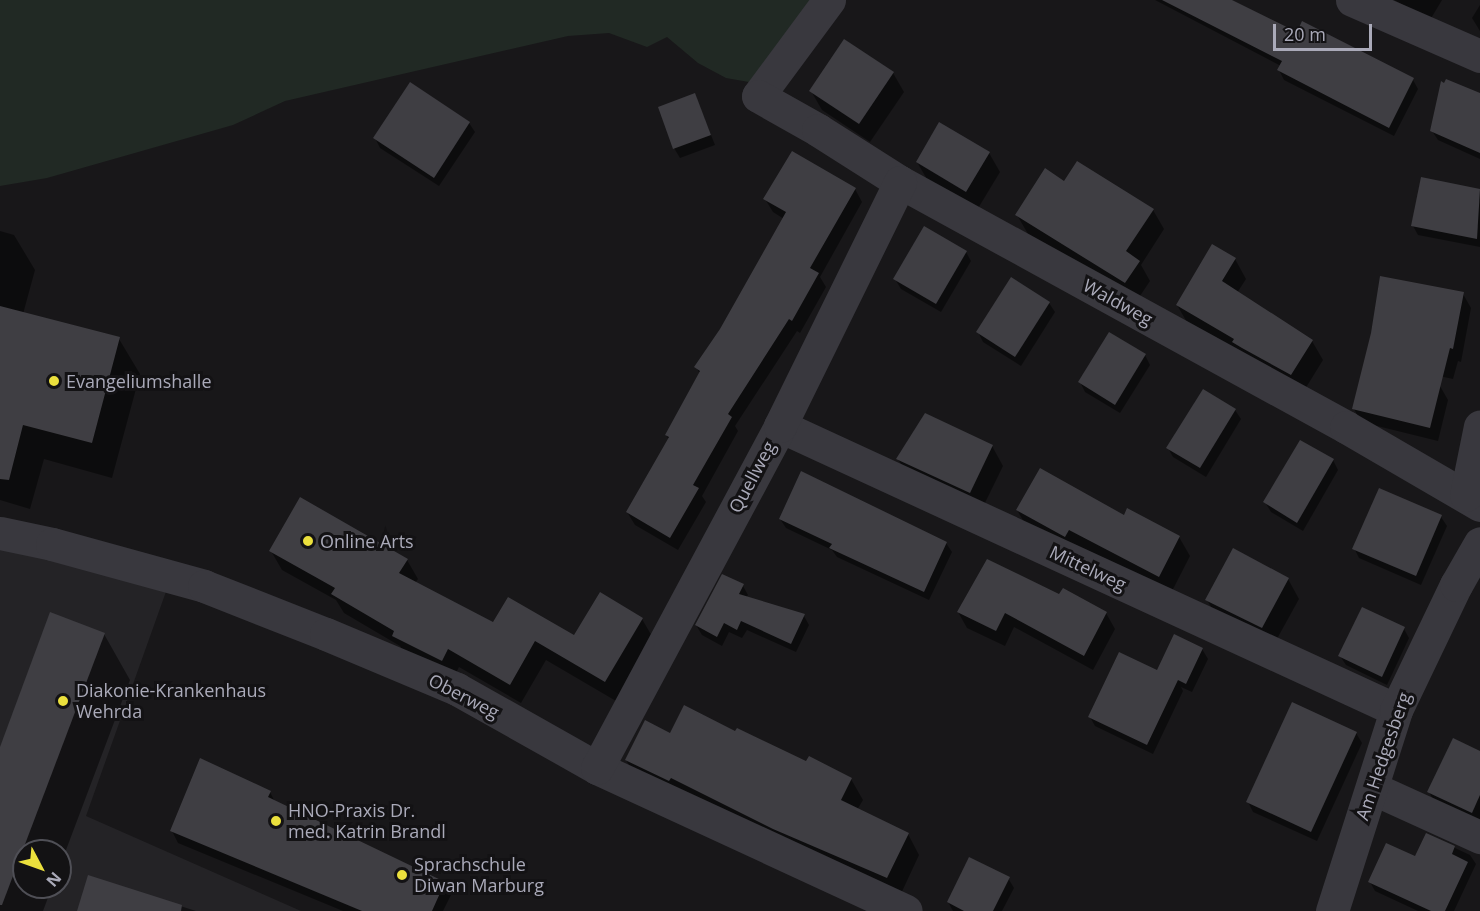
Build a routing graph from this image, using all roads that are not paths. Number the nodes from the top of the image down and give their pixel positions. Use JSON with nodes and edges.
{"nodes":[{"id":1,"x":829,"y":0,"type":"edge"},
{"id":2,"x":1352,"y":0,"type":"edge"},
{"id":3,"x":1480,"y":56,"type":"edge"},
{"id":4,"x":900,"y":182,"type":"junction"},
{"id":5,"x":780,"y":426,"type":"junction"},
{"id":6,"x":1480,"y":426,"type":"edge"},
{"id":7,"x":1473,"y":500,"type":"edge"},
{"id":8,"x":0,"y":533,"type":"edge"},
{"id":9,"x":1480,"y":543,"type":"edge"},
{"id":10,"x":1396,"y":710,"type":"junction"},
{"id":11,"x":597,"y":768,"type":"junction"},
{"id":12,"x":1372,"y":788,"type":"junction"},
{"id":13,"x":1480,"y":837,"type":"edge"},
{"id":14,"x":906,"y":911,"type":"edge"},
{"id":15,"x":1332,"y":911,"type":"edge"}],
"edges":[{"from":1,"to":4,"type":"street","name":"Waldweg"},
{"from":2,"to":3,"type":"street"},
{"from":4,"to":5,"type":"street","name":"Quellweg"},
{"from":4,"to":7,"type":"street","name":"Waldweg"},
{"from":5,"to":10,"type":"street","name":"Mittelweg"},
{"from":5,"to":11,"type":"street","name":"Quellweg"},
{"from":6,"to":7,"type":"street"},
{"from":8,"to":11,"type":"street","name":"Oberweg"},
{"from":9,"to":10,"type":"street","name":"Am Hedgesberg"},
{"from":10,"to":12,"type":"street","name":"Am Hedgesberg"},
{"from":11,"to":14,"type":"street","name":"Oberweg"},
{"from":12,"to":13,"type":"street"},
{"from":12,"to":15,"type":"street","name":"Am Hedgesberg"}]}
